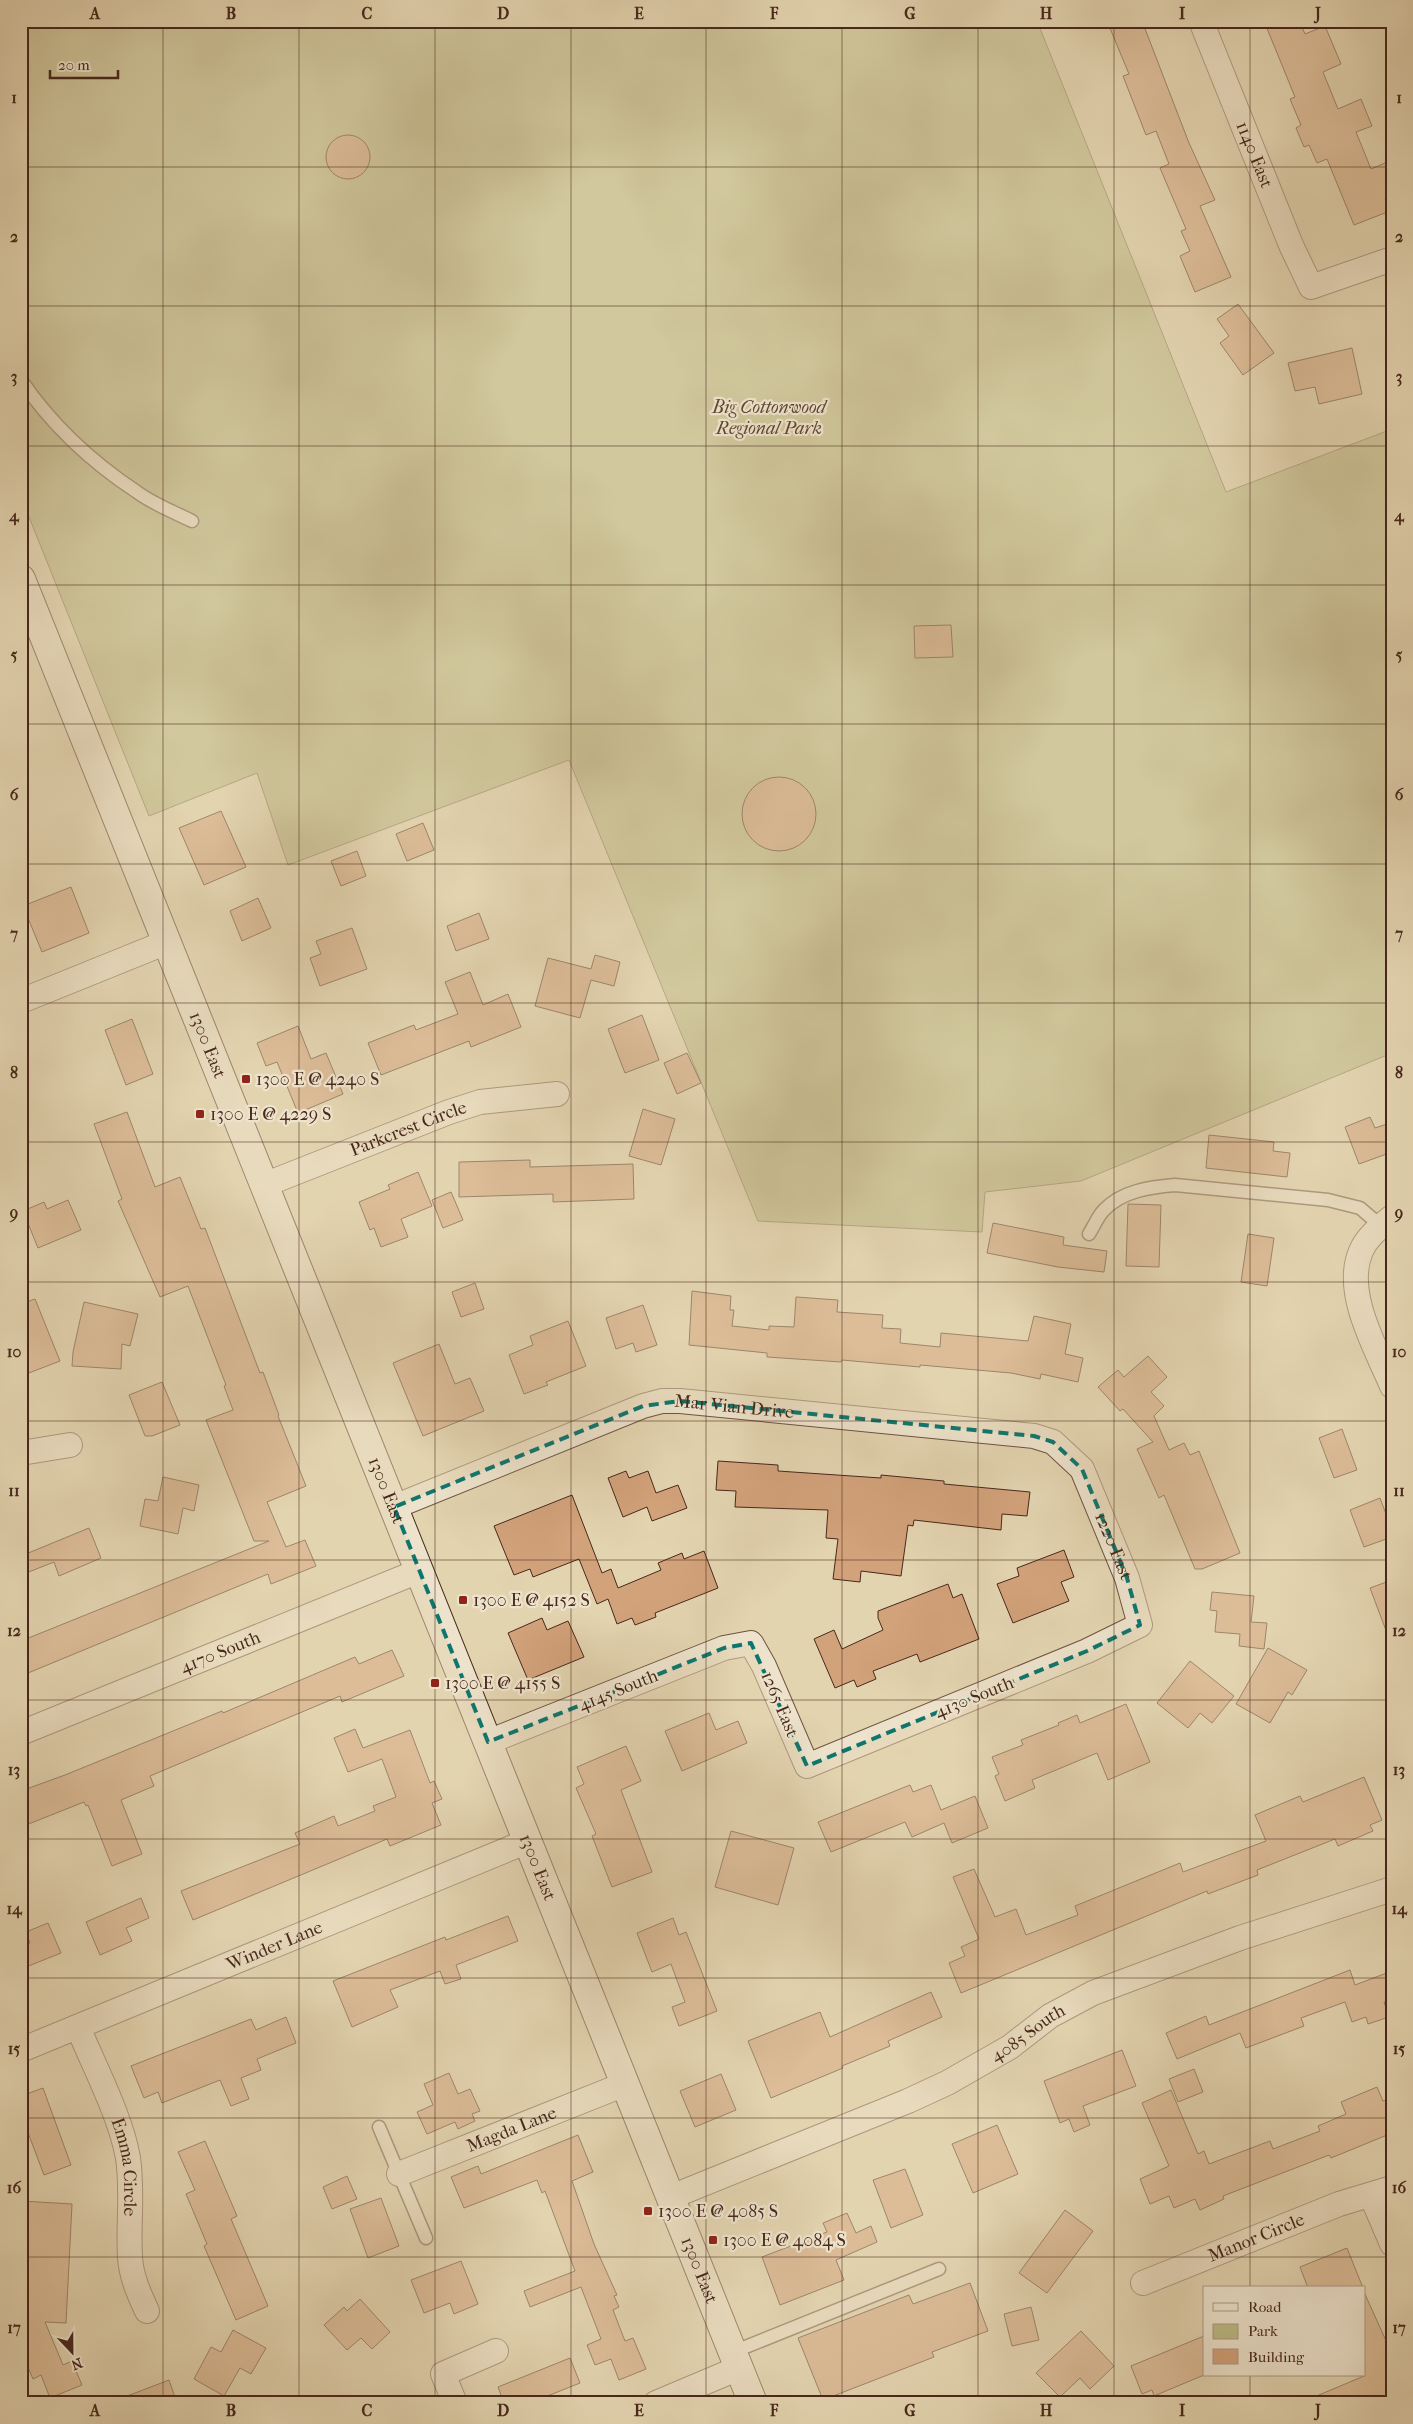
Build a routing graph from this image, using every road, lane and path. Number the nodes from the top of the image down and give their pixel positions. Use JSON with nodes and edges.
{"nodes":[{"id":1,"x":1201,"y":21,"type":"edge"},
{"id":2,"x":1392,"y":259,"type":"edge"},
{"id":3,"x":21,"y":380,"type":"edge"},
{"id":4,"x":192,"y":521,"type":"dead end"},
{"id":5,"x":21,"y":579,"type":"edge"},
{"id":6,"x":167,"y":942,"type":"junction"},
{"id":7,"x":21,"y":1001,"type":"edge"},
{"id":8,"x":557,"y":1094,"type":"dead end"},
{"id":9,"x":264,"y":1186,"type":"junction"},
{"id":10,"x":1386,"y":1222,"type":"edge"},
{"id":11,"x":1089,"y":1234,"type":"dead end"},
{"id":12,"x":1392,"y":1386,"type":"edge"},
{"id":13,"x":70,"y":1445,"type":"dead end"},
{"id":14,"x":21,"y":1453,"type":"edge"},
{"id":15,"x":1082,"y":1469,"type":"joint"},
{"id":16,"x":394,"y":1507,"type":"junction"},
{"id":17,"x":419,"y":1571,"type":"junction"},
{"id":18,"x":1140,"y":1625,"type":"joint"},
{"id":19,"x":751,"y":1643,"type":"joint"},
{"id":20,"x":21,"y":1733,"type":"edge"},
{"id":21,"x":488,"y":1742,"type":"junction"},
{"id":22,"x":807,"y":1766,"type":"joint"},
{"id":23,"x":528,"y":1841,"type":"junction"},
{"id":24,"x":1392,"y":1889,"type":"edge"},
{"id":25,"x":78,"y":2026,"type":"junction"},
{"id":26,"x":21,"y":2050,"type":"edge"},
{"id":27,"x":625,"y":2084,"type":"junction"},
{"id":28,"x":379,"y":2127,"type":"dead end"},
{"id":29,"x":399,"y":2174,"type":"junction"},
{"id":30,"x":1382,"y":2191,"type":"edge"},
{"id":31,"x":671,"y":2197,"type":"junction"},
{"id":32,"x":426,"y":2238,"type":"dead end"},
{"id":33,"x":1392,"y":2244,"type":"edge"},
{"id":34,"x":939,"y":2269,"type":"dead end"},
{"id":35,"x":1143,"y":2284,"type":"dead end"},
{"id":36,"x":146,"y":2311,"type":"dead end"},
{"id":37,"x":496,"y":2352,"type":"dead end"},
{"id":38,"x":736,"y":2360,"type":"junction"},
{"id":39,"x":455,"y":2403,"type":"edge"},
{"id":40,"x":656,"y":2403,"type":"edge"},
{"id":41,"x":753,"y":2403,"type":"edge"}],
"edges":[{"from":1,"to":2,"type":"street","name":"1140 East"},
{"from":3,"to":4,"type":"lane"},
{"from":5,"to":6,"type":"main road","name":"1300 East"},
{"from":6,"to":7,"type":"street"},
{"from":6,"to":9,"type":"main road","name":"1300 East"},
{"from":8,"to":9,"type":"street","name":"Parkcrest Circle"},
{"from":9,"to":16,"type":"main road","name":"1300 East"},
{"from":10,"to":11,"type":"lane"},
{"from":10,"to":12,"type":"street"},
{"from":13,"to":14,"type":"street"},
{"from":15,"to":16,"type":"street","name":"Mar Vian Drive"},
{"from":15,"to":18,"type":"street","name":"1220 East"},
{"from":16,"to":17,"type":"main road","name":"1300 East"},
{"from":17,"to":20,"type":"street","name":"4170 South"},
{"from":17,"to":21,"type":"main road","name":"1300 East"},
{"from":18,"to":22,"type":"street","name":"4130 South"},
{"from":19,"to":21,"type":"street","name":"4145 South"},
{"from":19,"to":22,"type":"street","name":"1265 East"},
{"from":21,"to":23,"type":"main road","name":"1300 East"},
{"from":23,"to":25,"type":"street","name":"Winder Lane"},
{"from":23,"to":27,"type":"main road","name":"1300 East"},
{"from":24,"to":31,"type":"street","name":"4085 South"},
{"from":25,"to":26,"type":"street","name":"Winder Lane"},
{"from":25,"to":36,"type":"street","name":"Emma Circle"},
{"from":27,"to":29,"type":"street","name":"Magda Lane"},
{"from":27,"to":31,"type":"main road","name":"1300 East"},
{"from":28,"to":29,"type":"lane"},
{"from":29,"to":32,"type":"lane"},
{"from":30,"to":33,"type":"street"},
{"from":30,"to":35,"type":"street","name":"Manor Circle"},
{"from":31,"to":38,"type":"main road","name":"1300 East"},
{"from":34,"to":38,"type":"lane"},
{"from":37,"to":39,"type":"street"},
{"from":38,"to":40,"type":"street"},
{"from":38,"to":41,"type":"main road","name":"1300 East"}]}
